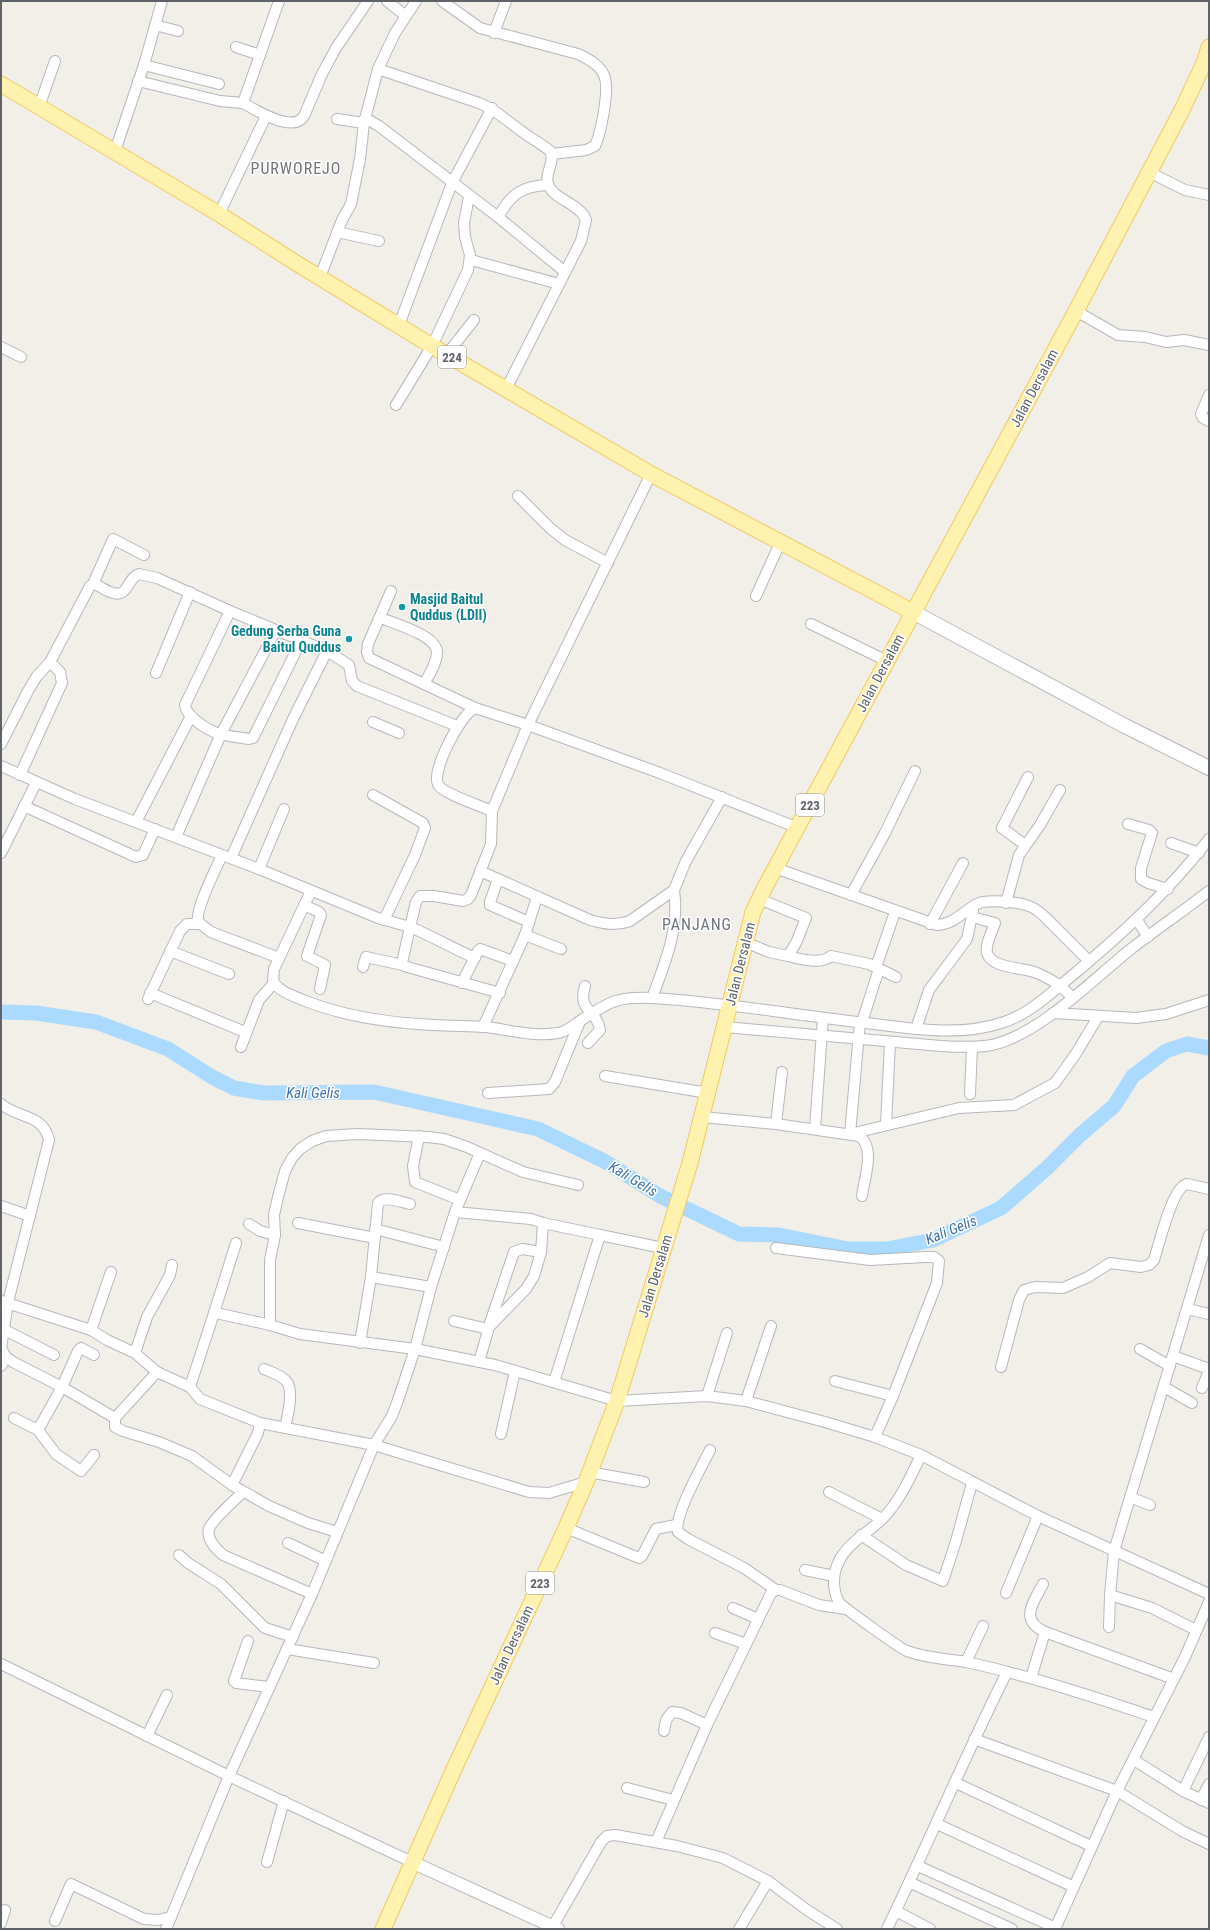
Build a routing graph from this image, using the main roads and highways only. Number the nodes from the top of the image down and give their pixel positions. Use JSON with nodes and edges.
{"nodes":[{"id":1,"x":1209,"y":47,"type":"edge"},
{"id":2,"x":1,"y":84,"type":"edge"},
{"id":3,"x":913,"y":612,"type":"junction"},
{"id":4,"x":1209,"y":768,"type":"edge"},
{"id":5,"x":383,"y":1929,"type":"edge"}],
"edges":[{"from":1,"to":3,"type":"main road","name":"Jalan Dersalam"},
{"from":2,"to":3,"type":"main road","number":"224"},
{"from":3,"to":4,"type":"main road"},
{"from":3,"to":5,"type":"main road","name":"Jalan Dersalam","number":"223"}]}
